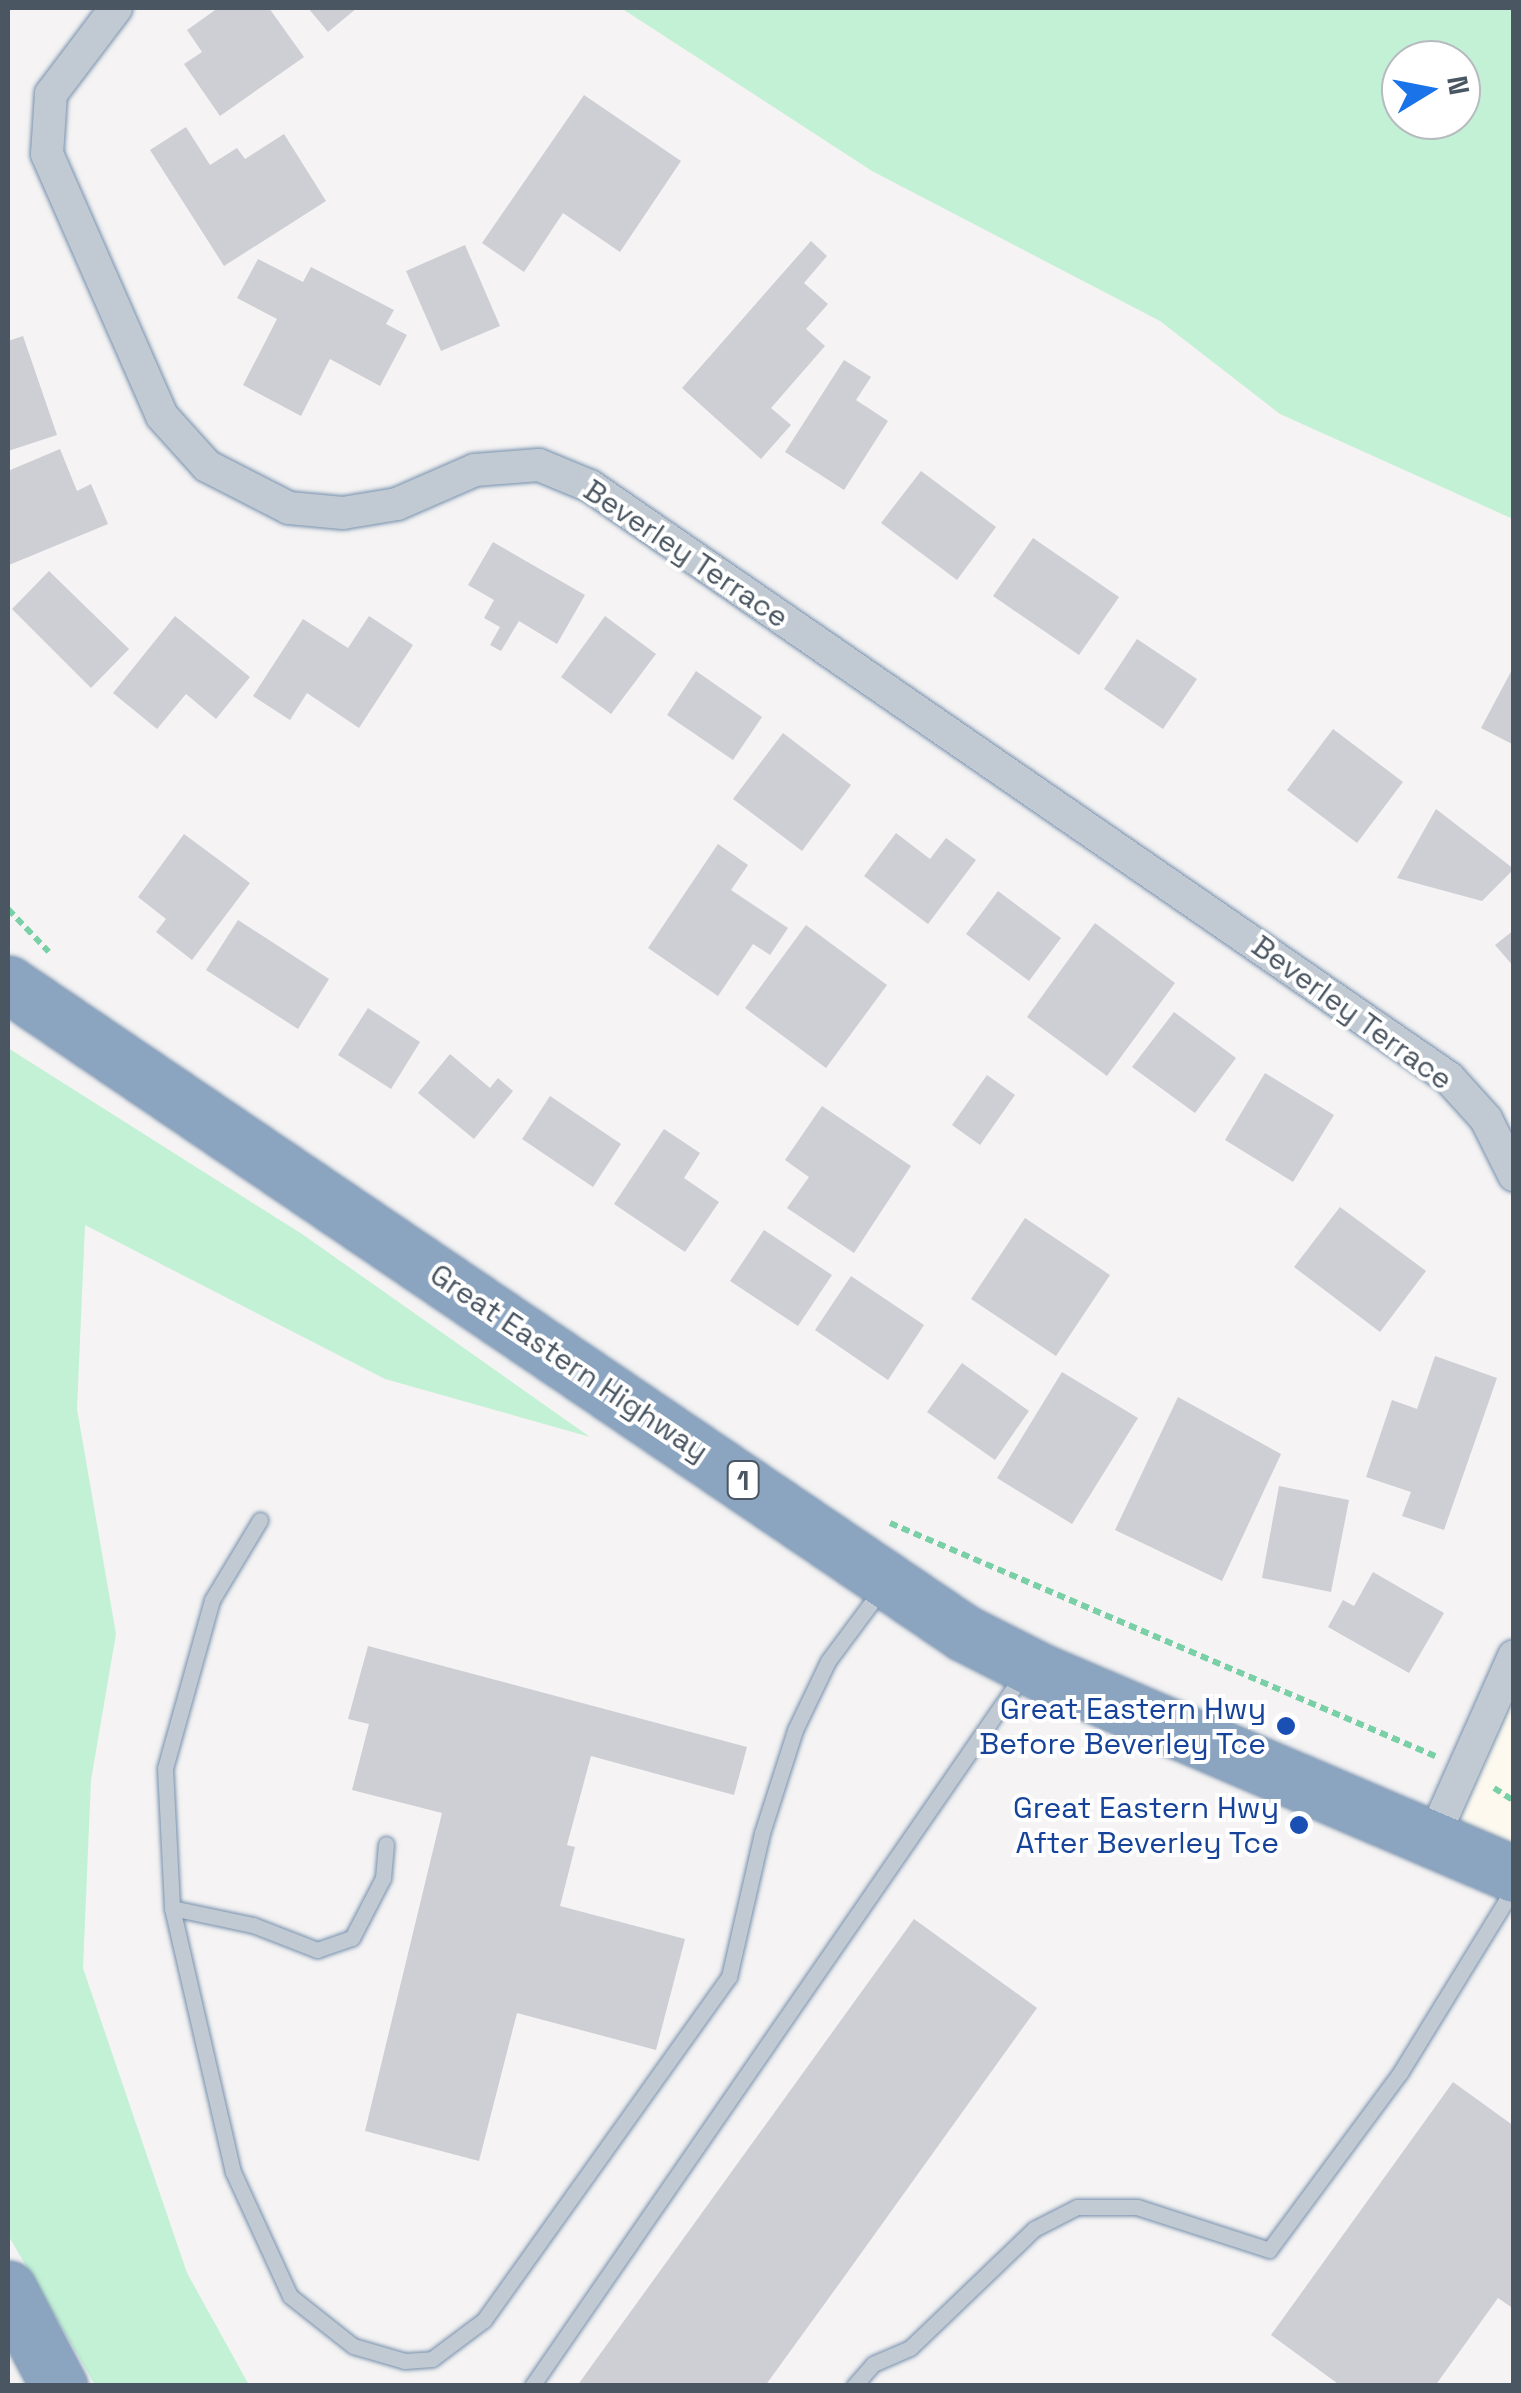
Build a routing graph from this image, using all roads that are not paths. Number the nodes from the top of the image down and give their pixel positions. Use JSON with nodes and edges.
{"nodes":[{"id":1,"x":116,"y":8,"type":"edge"},
{"id":2,"x":23,"y":983,"type":"edge"},
{"id":3,"x":1514,"y":1176,"type":"edge"},
{"id":4,"x":260,"y":1520,"type":"dead end"},
{"id":5,"x":886,"y":1584,"type":"junction"},
{"id":6,"x":1514,"y":1656,"type":"edge"},
{"id":7,"x":1029,"y":1666,"type":"junction"},
{"id":8,"x":1432,"y":1838,"type":"junction"},
{"id":9,"x":386,"y":1844,"type":"dead end"},
{"id":10,"x":1514,"y":1874,"type":"edge"},
{"id":11,"x":1514,"y":1888,"type":"edge"},
{"id":12,"x":172,"y":1908,"type":"junction"},
{"id":13,"x":8,"y":2290,"type":"edge"},
{"id":14,"x":59,"y":2386,"type":"edge"},
{"id":15,"x":532,"y":2386,"type":"edge"},
{"id":16,"x":854,"y":2386,"type":"edge"}],
"edges":[{"from":1,"to":3,"type":"street","name":"Beverley Terrace"},
{"from":2,"to":5,"type":"highway","name":"Great Eastern Highway","number":"1"},
{"from":4,"to":12,"type":"lane"},
{"from":5,"to":7,"type":"highway","name":"Great Eastern Highway","number":"1"},
{"from":5,"to":12,"type":"lane"},
{"from":6,"to":8,"type":"street"},
{"from":7,"to":8,"type":"highway","name":"Great Eastern Highway","number":"1"},
{"from":7,"to":15,"type":"lane"},
{"from":8,"to":10,"type":"highway","name":"Great Eastern Highway","number":"1"},
{"from":9,"to":12,"type":"lane"},
{"from":11,"to":16,"type":"lane"},
{"from":13,"to":14,"type":"highway"}]}
